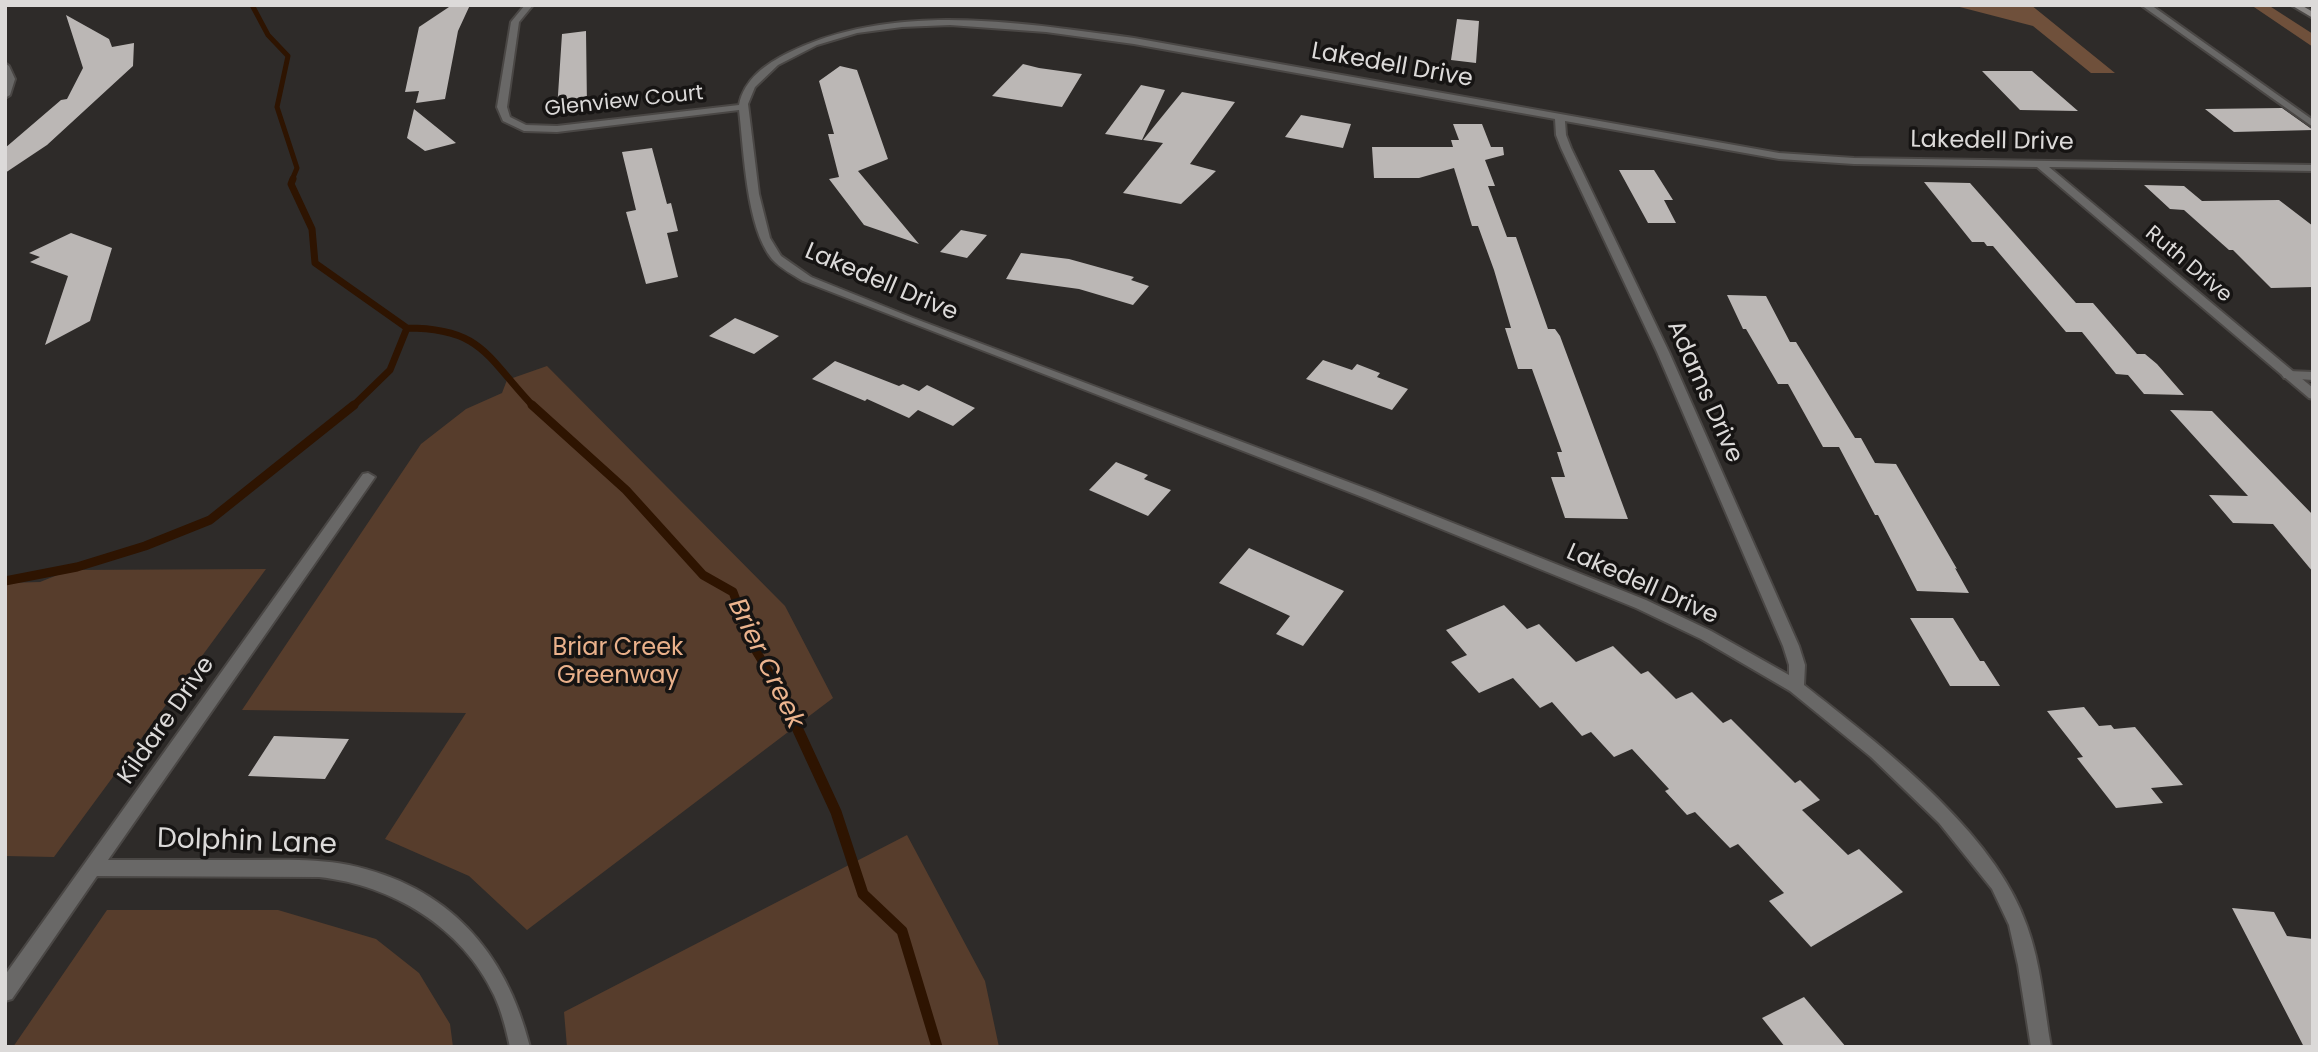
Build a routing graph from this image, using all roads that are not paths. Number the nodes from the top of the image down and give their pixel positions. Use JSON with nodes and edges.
{"nodes":[{"id":1,"x":529,"y":5,"type":"edge"},
{"id":2,"x":2145,"y":5,"type":"edge"},
{"id":3,"x":2295,"y":5,"type":"edge"},
{"id":4,"x":2313,"y":16,"type":"edge"},
{"id":5,"x":5,"y":66,"type":"edge"},
{"id":6,"x":5,"y":95,"type":"edge"},
{"id":7,"x":744,"y":107,"type":"junction"},
{"id":8,"x":1560,"y":118,"type":"junction"},
{"id":9,"x":2313,"y":124,"type":"edge"},
{"id":10,"x":2040,"y":164,"type":"junction"},
{"id":11,"x":2313,"y":168,"type":"edge"},
{"id":12,"x":2288,"y":375,"type":"junction"},
{"id":13,"x":2313,"y":376,"type":"edge"},
{"id":14,"x":2313,"y":396,"type":"edge"},
{"id":15,"x":368,"y":477,"type":"dead end"},
{"id":16,"x":1797,"y":687,"type":"junction"},
{"id":17,"x":94,"y":868,"type":"junction"},
{"id":18,"x":5,"y":992,"type":"edge"},
{"id":19,"x":520,"y":1047,"type":"edge"},
{"id":20,"x":2041,"y":1047,"type":"edge"}],
"edges":[{"from":1,"to":7,"type":"street","name":"Glenview Court"},
{"from":2,"to":9,"type":"street"},
{"from":3,"to":4,"type":"main road"},
{"from":5,"to":6,"type":"street"},
{"from":7,"to":8,"type":"street","name":"Lakedell Drive"},
{"from":7,"to":16,"type":"street","name":"Lakedell Drive"},
{"from":8,"to":10,"type":"street","name":"Lakedell Drive"},
{"from":8,"to":16,"type":"street","name":"Adams Drive"},
{"from":10,"to":11,"type":"street","name":"Lakedell Drive"},
{"from":10,"to":12,"type":"street","name":"Ruth Drive"},
{"from":12,"to":13,"type":"street"},
{"from":12,"to":14,"type":"street","name":"Ruth Drive"},
{"from":15,"to":17,"type":"street","name":"Kildare Drive"},
{"from":16,"to":20,"type":"street","name":"Lakedell Drive"},
{"from":17,"to":18,"type":"street","name":"Kildare Drive"},
{"from":17,"to":19,"type":"street","name":"Dolphin Lane"}]}
